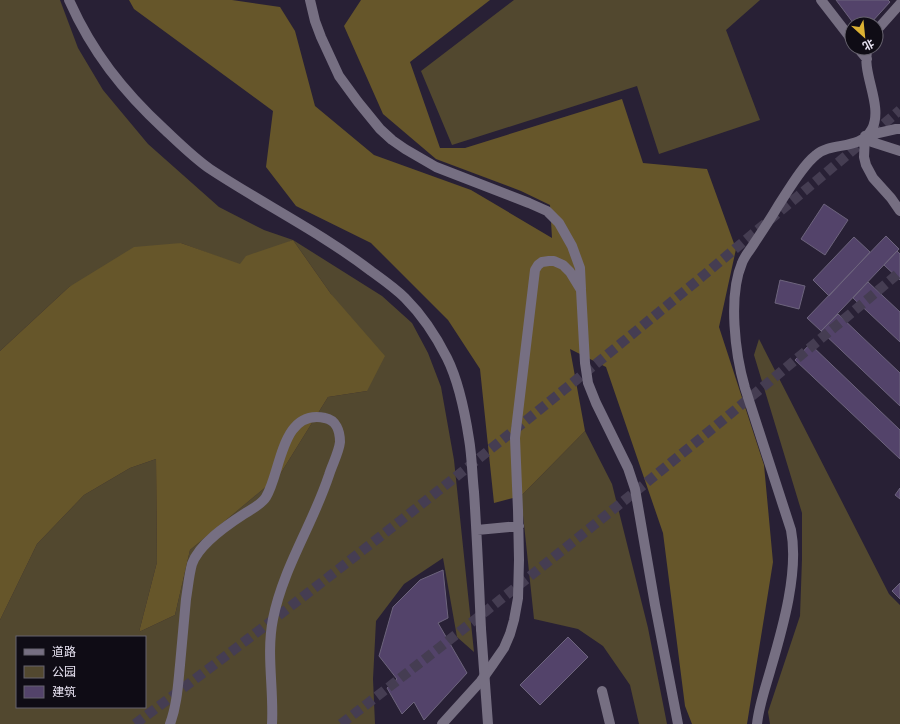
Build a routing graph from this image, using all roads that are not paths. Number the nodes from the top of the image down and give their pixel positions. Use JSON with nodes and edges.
{"nodes":[{"id":1,"x":70,"y":0,"type":"edge"},
{"id":2,"x":310,"y":0,"type":"edge"},
{"id":3,"x":821,"y":0,"type":"edge"},
{"id":4,"x":900,"y":4,"type":"edge"},
{"id":5,"x":884,"y":22,"type":"edge"},
{"id":6,"x":844,"y":30,"type":"edge"},
{"id":7,"x":864,"y":56,"type":"edge"},
{"id":8,"x":866,"y":56,"type":"edge"},
{"id":9,"x":867,"y":60,"type":"junction"},
{"id":10,"x":900,"y":129,"type":"edge"},
{"id":11,"x":865,"y":136,"type":"junction"},
{"id":12,"x":900,"y":151,"type":"edge"},
{"id":13,"x":900,"y":211,"type":"edge"},
{"id":14,"x":581,"y":290,"type":"junction"},
{"id":15,"x":519,"y":526,"type":"junction"},
{"id":16,"x":477,"y":530,"type":"junction"},
{"id":17,"x":602,"y":691,"type":"dead end"},
{"id":18,"x":170,"y":724,"type":"edge"},
{"id":19,"x":272,"y":724,"type":"edge"},
{"id":20,"x":442,"y":724,"type":"edge"},
{"id":21,"x":488,"y":724,"type":"edge"},
{"id":22,"x":610,"y":724,"type":"edge"},
{"id":23,"x":678,"y":724,"type":"edge"},
{"id":24,"x":757,"y":724,"type":"edge"}],
"edges":[{"from":1,"to":16,"type":"street"},
{"from":2,"to":14,"type":"street"},
{"from":3,"to":6,"type":"street"},
{"from":4,"to":5,"type":"street"},
{"from":7,"to":9,"type":"street"},
{"from":8,"to":9,"type":"street"},
{"from":9,"to":11,"type":"street"},
{"from":10,"to":11,"type":"street"},
{"from":11,"to":12,"type":"street"},
{"from":11,"to":13,"type":"street"},
{"from":11,"to":24,"type":"street"},
{"from":14,"to":15,"type":"street"},
{"from":14,"to":23,"type":"street"},
{"from":15,"to":16,"type":"street"},
{"from":15,"to":20,"type":"street"},
{"from":16,"to":21,"type":"street","bridge":true},
{"from":17,"to":22,"type":"street"},
{"from":18,"to":19,"type":"street"}]}
